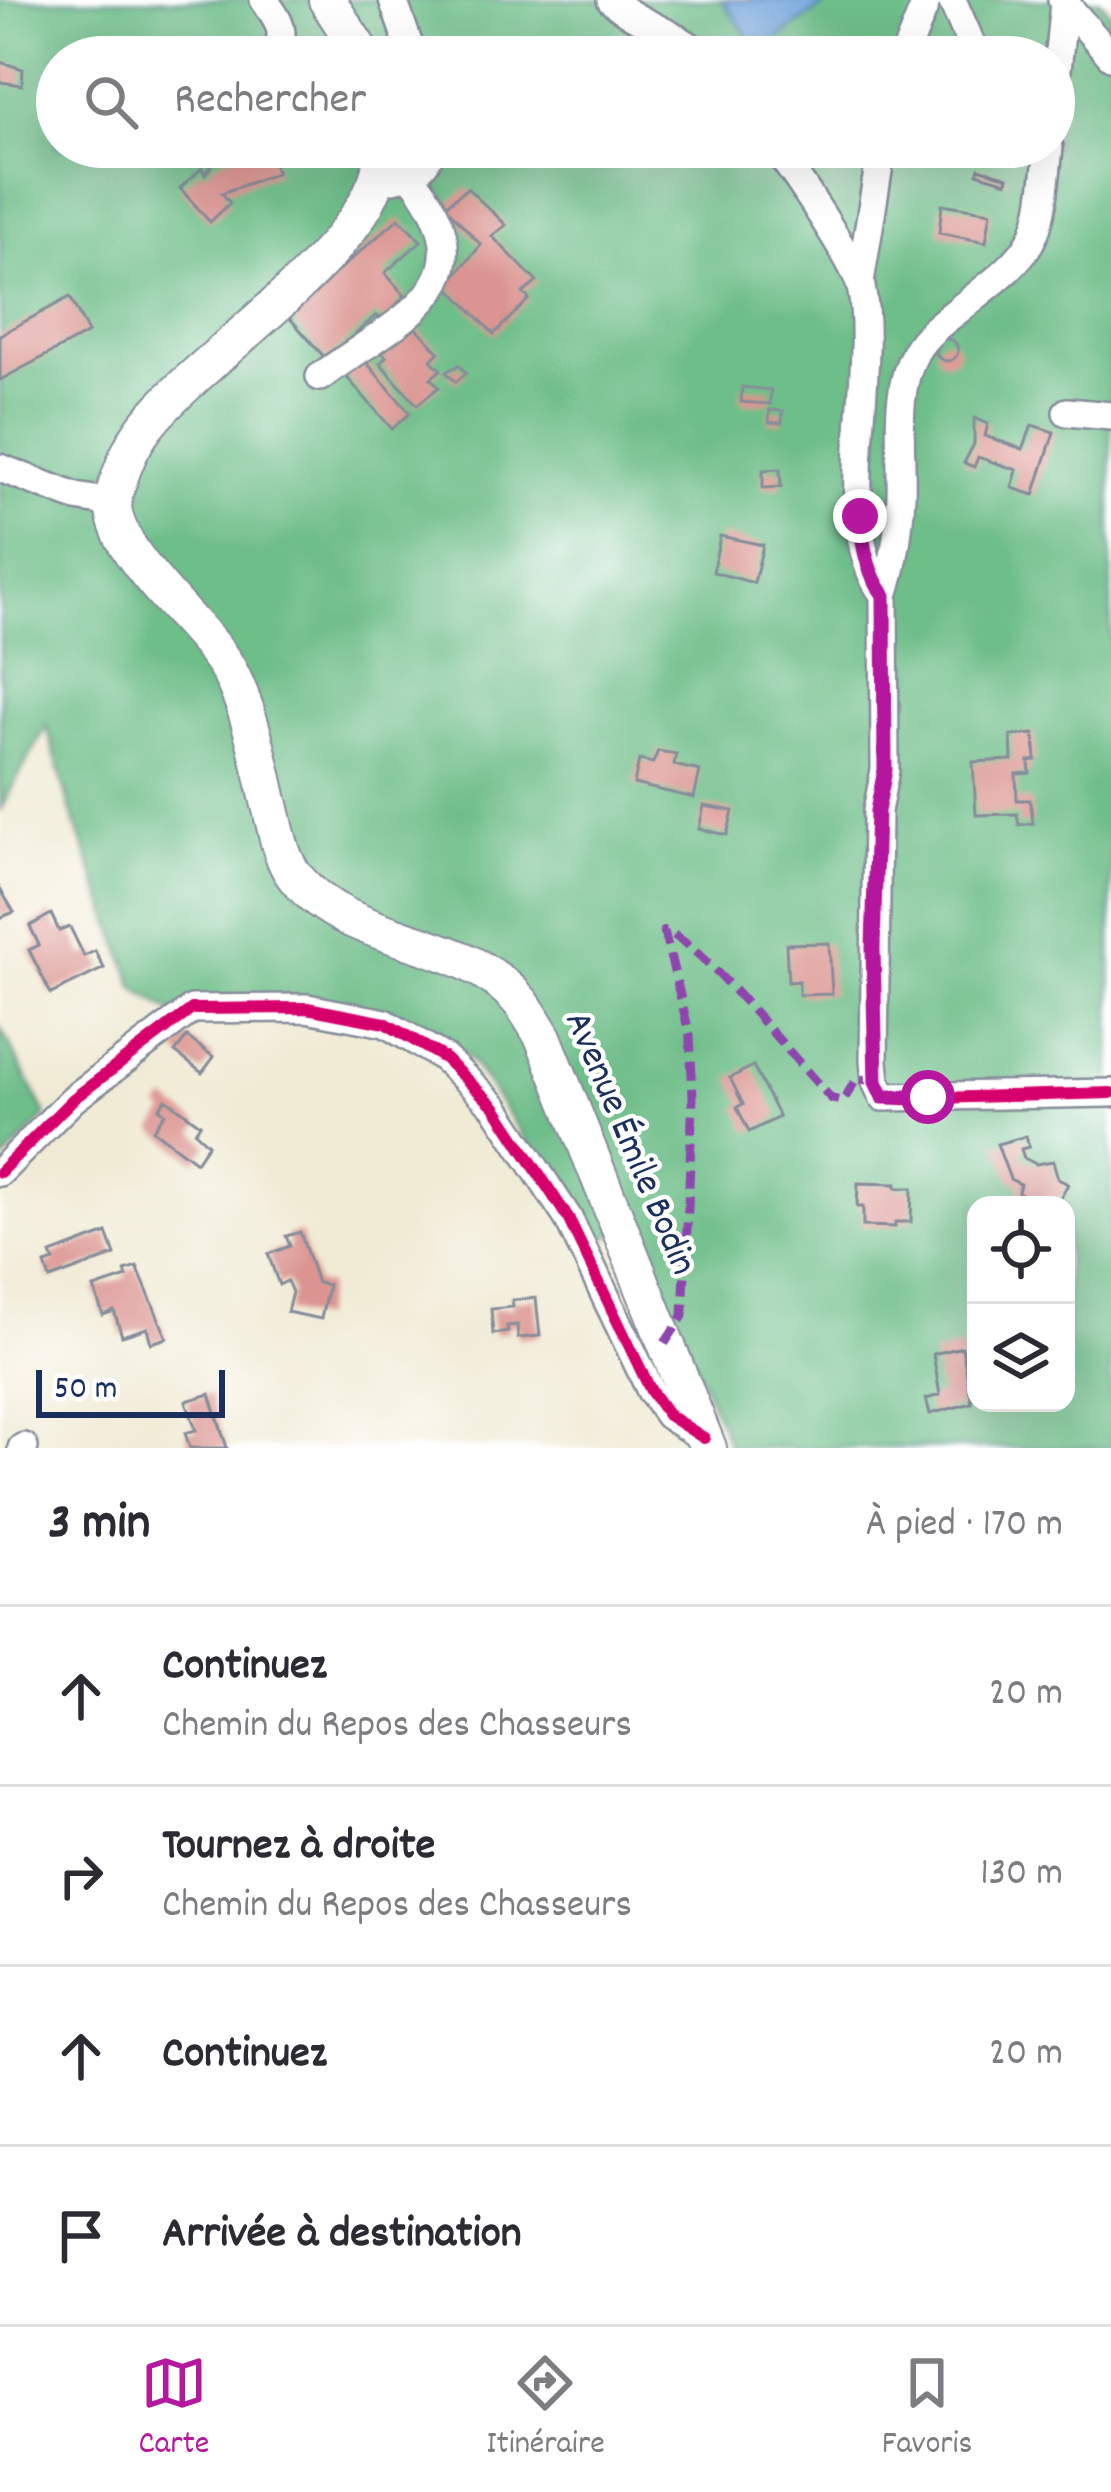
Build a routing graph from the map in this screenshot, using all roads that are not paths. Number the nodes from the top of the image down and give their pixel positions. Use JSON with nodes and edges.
{"nodes":[{"id":1,"x":264,"y":0,"type":"edge"},
{"id":2,"x":327,"y":0,"type":"edge"},
{"id":3,"x":393,"y":0,"type":"edge"},
{"id":4,"x":611,"y":0,"type":"edge"},
{"id":5,"x":927,"y":0,"type":"edge"},
{"id":6,"x":952,"y":0,"type":"edge"},
{"id":7,"x":1063,"y":2,"type":"edge"},
{"id":8,"x":281,"y":36,"type":"edge"},
{"id":9,"x":350,"y":36,"type":"edge"},
{"id":10,"x":405,"y":36,"type":"edge"},
{"id":11,"x":675,"y":36,"type":"edge"},
{"id":12,"x":912,"y":36,"type":"edge"},
{"id":13,"x":968,"y":36,"type":"edge"},
{"id":14,"x":1060,"y":36,"type":"edge"},
{"id":15,"x":1111,"y":56,"type":"edge"},
{"id":16,"x":401,"y":168,"type":"edge"},
{"id":17,"x":411,"y":168,"type":"edge"},
{"id":18,"x":787,"y":168,"type":"edge"},
{"id":19,"x":879,"y":168,"type":"edge"},
{"id":20,"x":1042,"y":168,"type":"edge"},
{"id":21,"x":860,"y":282,"type":"junction"},
{"id":22,"x":320,"y":377,"type":"dead end"},
{"id":23,"x":1067,"y":412,"type":"dead end"},
{"id":24,"x":1111,"y":416,"type":"edge"},
{"id":25,"x":0,"y":468,"type":"edge"},
{"id":26,"x":112,"y":503,"type":"junction"},
{"id":27,"x":884,"y":595,"type":"junction"},
{"id":28,"x":1111,"y":1093,"type":"edge"},
{"id":29,"x":0,"y":1172,"type":"edge"},
{"id":30,"x":706,"y":1443,"type":"edge"}],
"edges":[{"from":1,"to":8,"type":"street"},
{"from":2,"to":9,"type":"main road"},
{"from":3,"to":10,"type":"street"},
{"from":4,"to":11,"type":"street"},
{"from":5,"to":12,"type":"street"},
{"from":6,"to":13,"type":"street"},
{"from":7,"to":14,"type":"street"},
{"from":7,"to":15,"type":"street"},
{"from":16,"to":26,"type":"main road"},
{"from":17,"to":22,"type":"street"},
{"from":18,"to":21,"type":"street"},
{"from":19,"to":21,"type":"street"},
{"from":20,"to":27,"type":"street"},
{"from":21,"to":27,"type":"street"},
{"from":23,"to":24,"type":"street"},
{"from":25,"to":26,"type":"street"},
{"from":26,"to":30,"type":"main road","name":"Avenue Émile Bodin"},
{"from":27,"to":28,"type":"street"},
{"from":29,"to":30,"type":"street"}]}
